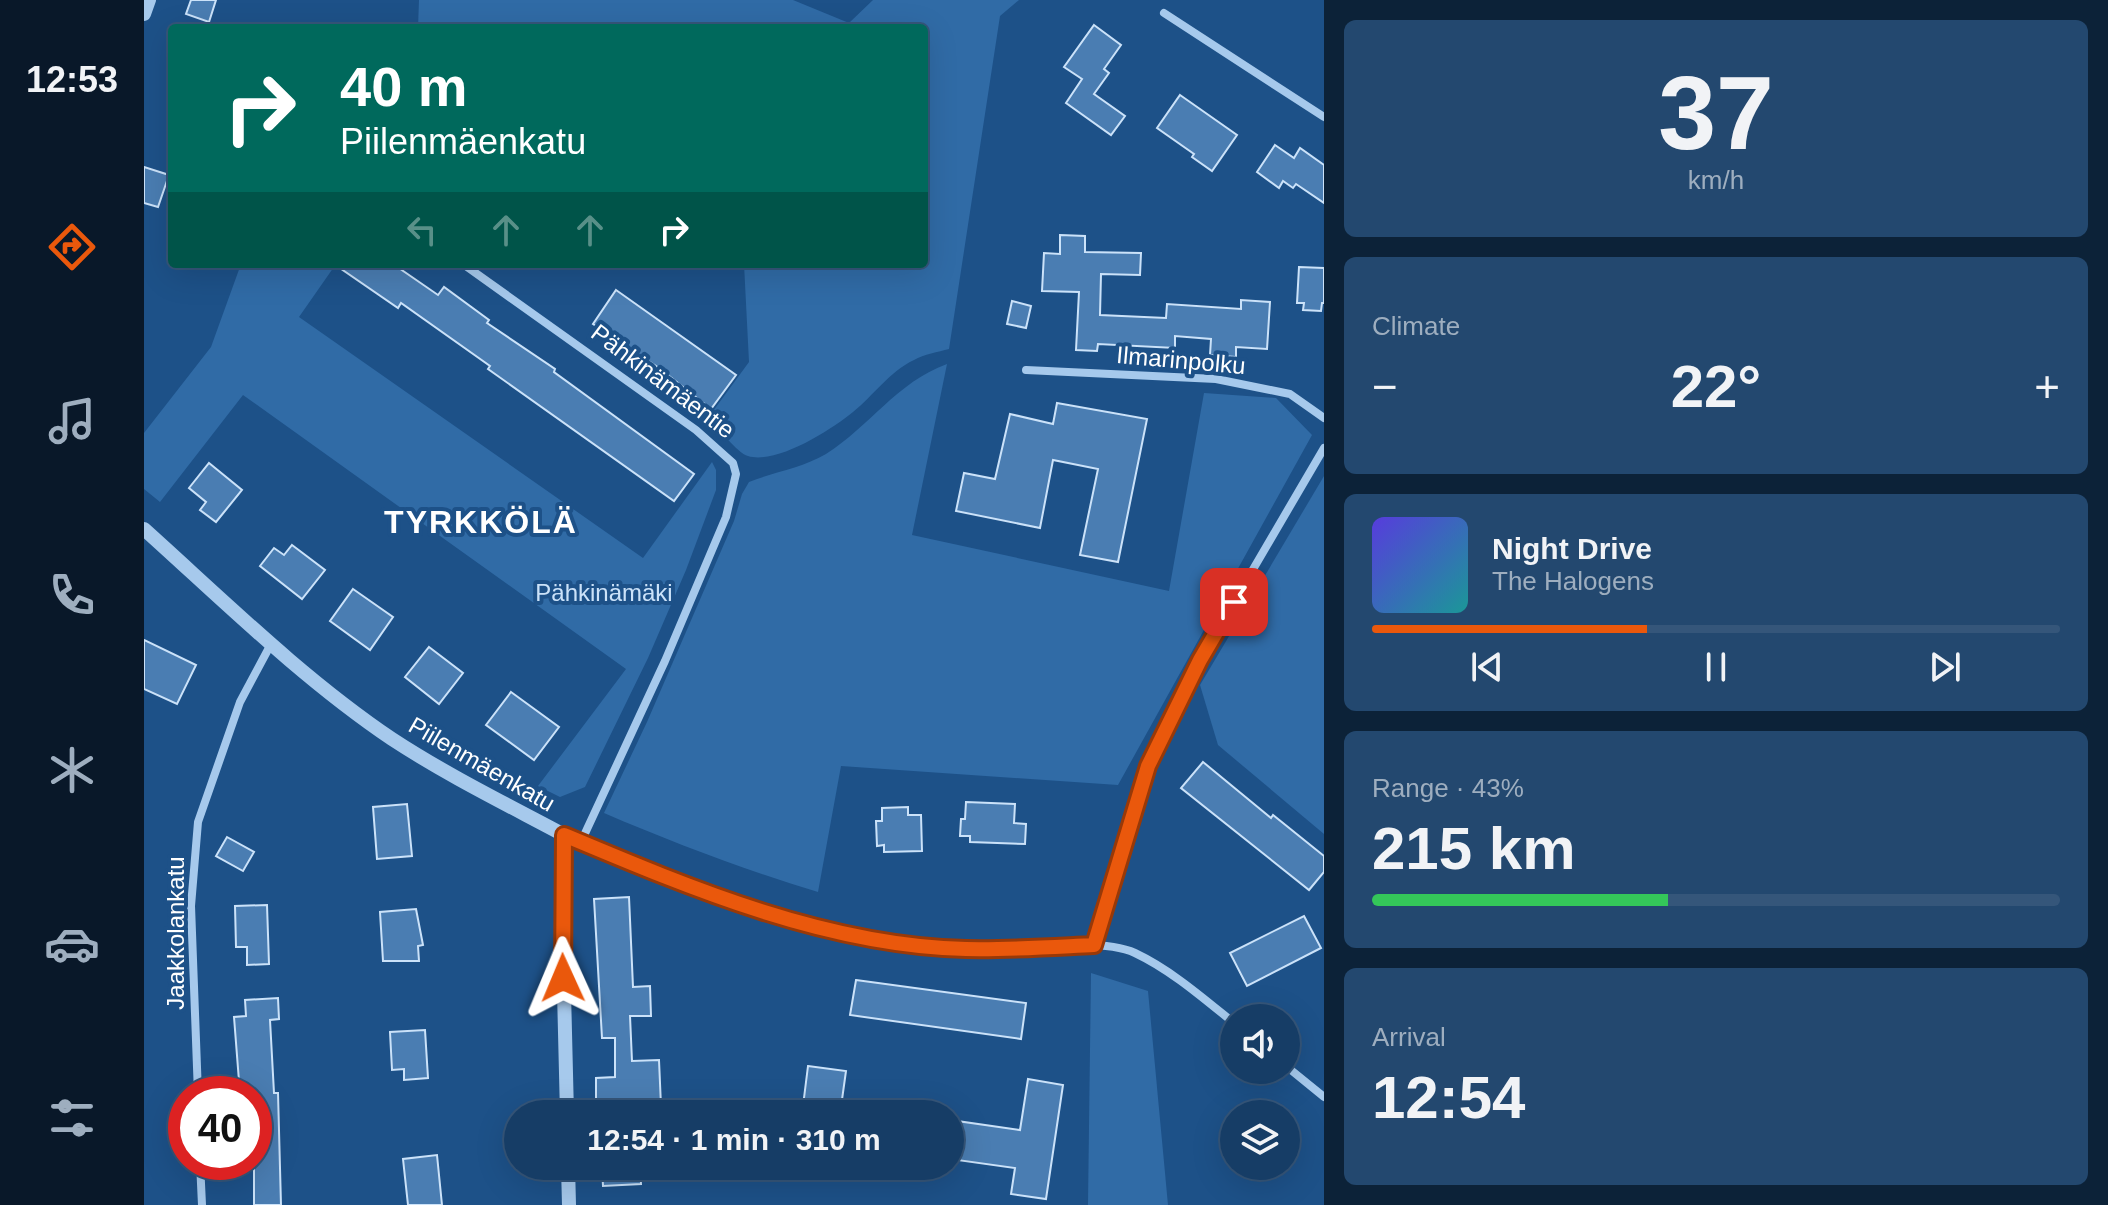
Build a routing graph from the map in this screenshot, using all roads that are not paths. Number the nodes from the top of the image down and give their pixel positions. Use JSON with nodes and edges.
{"nodes":[{"id":1,"x":149,"y":0,"type":"edge"},
{"id":2,"x":1164,"y":13,"type":"dead end"},
{"id":3,"x":144,"y":14,"type":"edge"},
{"id":4,"x":1324,"y":117,"type":"edge"},
{"id":5,"x":469,"y":268,"type":"edge"},
{"id":6,"x":1026,"y":370,"type":"dead end"},
{"id":7,"x":1324,"y":418,"type":"edge"},
{"id":8,"x":1324,"y":448,"type":"edge"},
{"id":9,"x":144,"y":529,"type":"edge"},
{"id":10,"x":272,"y":644,"type":"junction"},
{"id":11,"x":564,"y":835,"type":"junction"},
{"id":12,"x":581,"y":842,"type":"junction"},
{"id":13,"x":1094,"y":945,"type":"junction"},
{"id":14,"x":1220,"y":1012,"type":"edge"},
{"id":15,"x":197,"y":1076,"type":"edge"},
{"id":16,"x":1300,"y":1077,"type":"edge"},
{"id":17,"x":1324,"y":1097,"type":"edge"},
{"id":18,"x":567,"y":1100,"type":"edge"},
{"id":19,"x":201,"y":1180,"type":"edge"},
{"id":20,"x":568,"y":1180,"type":"edge"},
{"id":21,"x":202,"y":1205,"type":"edge"},
{"id":22,"x":569,"y":1205,"type":"edge"}],
"edges":[{"from":1,"to":3,"type":"street"},
{"from":2,"to":4,"type":"street"},
{"from":5,"to":12,"type":"street","name":"Pähkinämäentie"},
{"from":6,"to":7,"type":"street","name":"Ilmarinpolku"},
{"from":8,"to":13,"type":"street"},
{"from":9,"to":10,"type":"street","name":"Piilenmäenkatu"},
{"from":10,"to":11,"type":"street","name":"Piilenmäenkatu"},
{"from":10,"to":15,"type":"street","name":"Jaakkolankatu"},
{"from":11,"to":12,"type":"street","name":"Piilenmäenkatu"},
{"from":11,"to":18,"type":"street"},
{"from":12,"to":13,"type":"street","name":"Piilenmäenkatu"},
{"from":13,"to":14,"type":"street","name":"Piilenmäenkatu"},
{"from":16,"to":17,"type":"street"},
{"from":19,"to":21,"type":"street"},
{"from":20,"to":22,"type":"street"}]}
